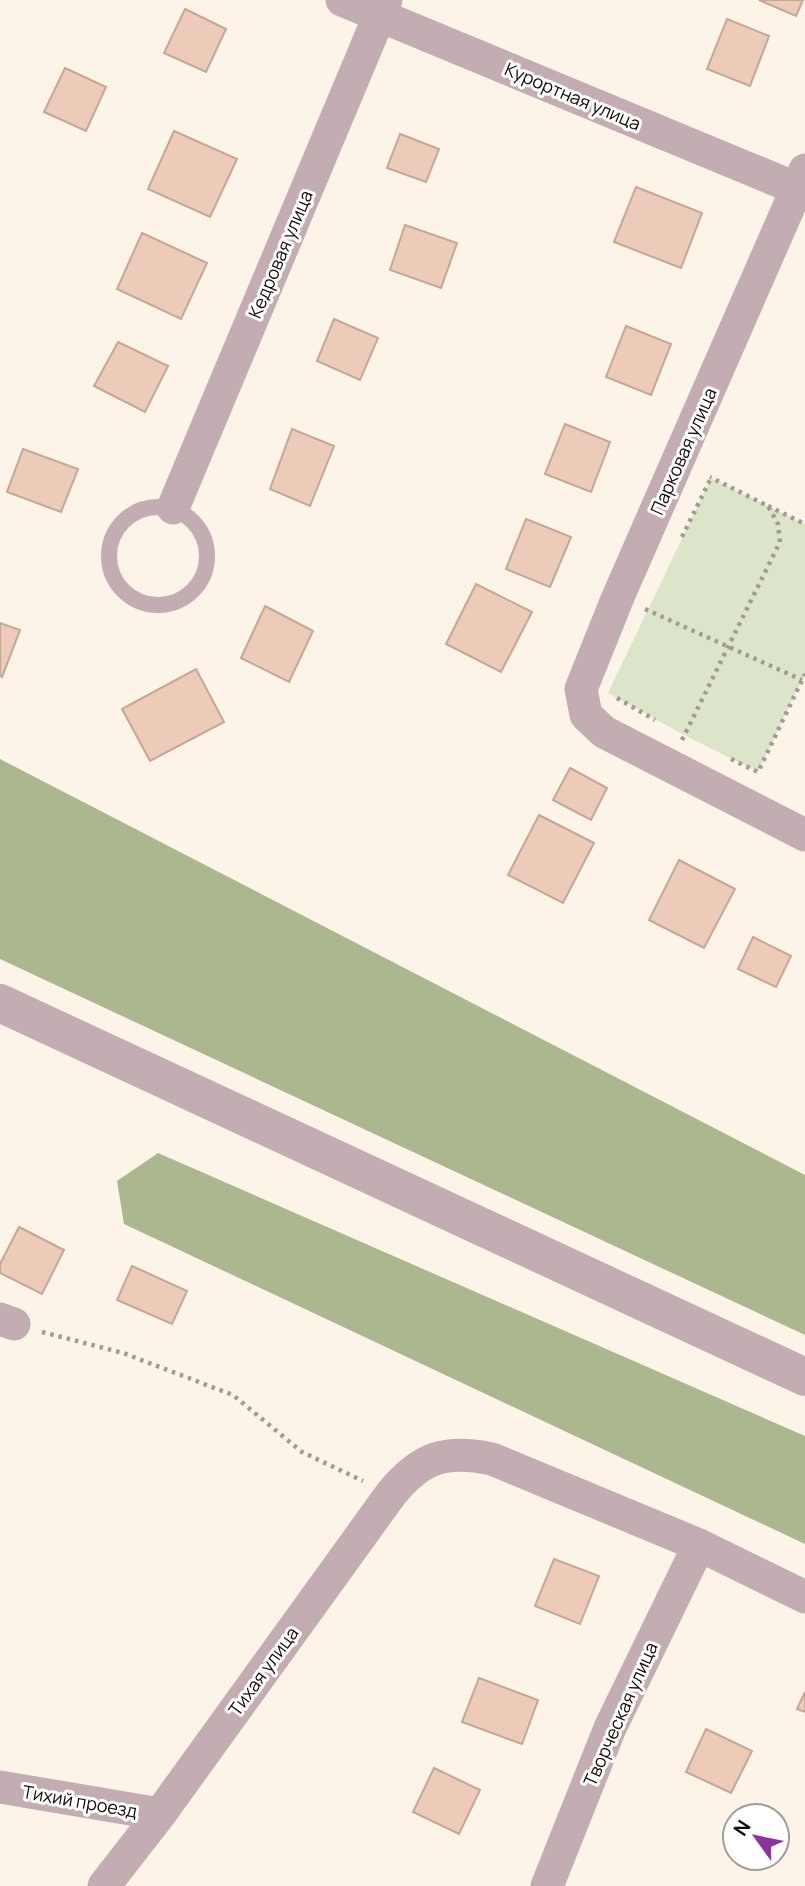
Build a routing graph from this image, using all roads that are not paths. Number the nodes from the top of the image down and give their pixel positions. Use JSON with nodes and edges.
{"nodes":[{"id":1,"x":342,"y":0,"type":"edge"},
{"id":2,"x":383,"y":8,"type":"edge"},
{"id":3,"x":802,"y":184,"type":"edge"},
{"id":4,"x":173,"y":508,"type":"junction"},
{"id":5,"x":805,"y":835,"type":"edge"},
{"id":6,"x":0,"y":1003,"type":"edge"},
{"id":7,"x":805,"y":1377,"type":"edge"},
{"id":8,"x":699,"y":1545,"type":"junction"},
{"id":9,"x":805,"y":1597,"type":"edge"},
{"id":10,"x":0,"y":1787,"type":"edge"},
{"id":11,"x":160,"y":1814,"type":"junction"},
{"id":12,"x":104,"y":1886,"type":"edge"},
{"id":13,"x":547,"y":1886,"type":"edge"}],
"edges":[{"from":1,"to":2,"type":"street","name":"Курортная улица"},
{"from":2,"to":3,"type":"street","name":"Курортная улица"},
{"from":2,"to":4,"type":"street","name":"Кедровая улица"},
{"from":3,"to":5,"type":"street","name":"Парковая улица"},
{"from":4,"to":4,"type":"lane"},
{"from":6,"to":7,"type":"street"},
{"from":8,"to":9,"type":"street"},
{"from":8,"to":11,"type":"street","name":"Тихая улица"},
{"from":8,"to":13,"type":"street","name":"Творческая улица"},
{"from":10,"to":11,"type":"street","name":"Тихий проезд"},
{"from":11,"to":12,"type":"street","name":"Тихая улица"}]}
